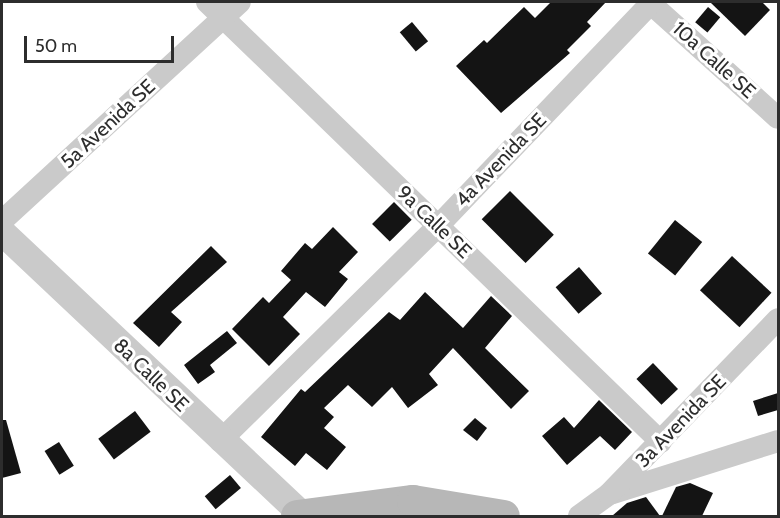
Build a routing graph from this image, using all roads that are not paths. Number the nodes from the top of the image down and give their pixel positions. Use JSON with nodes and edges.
{"nodes":[{"id":1,"x":207,"y":2,"type":"edge"},
{"id":2,"x":650,"y":2,"type":"edge"},
{"id":3,"x":232,"y":9,"type":"edge"},
{"id":4,"x":778,"y":118,"type":"edge"},
{"id":5,"x":2,"y":221,"type":"edge"},
{"id":6,"x":438,"y":226,"type":"junction"},
{"id":7,"x":2,"y":232,"type":"edge"},
{"id":8,"x":778,"y":320,"type":"edge"},
{"id":9,"x":220,"y":441,"type":"junction"},
{"id":10,"x":778,"y":441,"type":"edge"},
{"id":11,"x":661,"y":442,"type":"junction"},
{"id":12,"x":609,"y":494,"type":"junction"},
{"id":13,"x":301,"y":516,"type":"edge"},
{"id":14,"x":407,"y":516,"type":"edge"},
{"id":15,"x":416,"y":516,"type":"edge"},
{"id":16,"x":504,"y":516,"type":"edge"},
{"id":17,"x":579,"y":516,"type":"edge"}],
"edges":[{"from":1,"to":3,"type":"street","name":"9a Calle SE"},
{"from":2,"to":4,"type":"street","name":"10a Calle SE"},
{"from":2,"to":6,"type":"street","name":"4a Avenida SE"},
{"from":3,"to":5,"type":"street","name":"5a Avenida SE"},
{"from":3,"to":6,"type":"street","name":"9a Calle SE"},
{"from":6,"to":9,"type":"street","name":"4a Avenida SE"},
{"from":6,"to":11,"type":"street","name":"9a Calle SE"},
{"from":7,"to":9,"type":"street","name":"8a Calle SE"},
{"from":8,"to":11,"type":"street","name":"3a Avenida SE"},
{"from":9,"to":13,"type":"street","name":"8a Calle SE"},
{"from":10,"to":12,"type":"street"},
{"from":11,"to":12,"type":"street","name":"3a Avenida SE"},
{"from":12,"to":17,"type":"street","name":"3a Avenida SE"},
{"from":13,"to":16,"type":"main road"},
{"from":14,"to":15,"type":"main road"}]}
